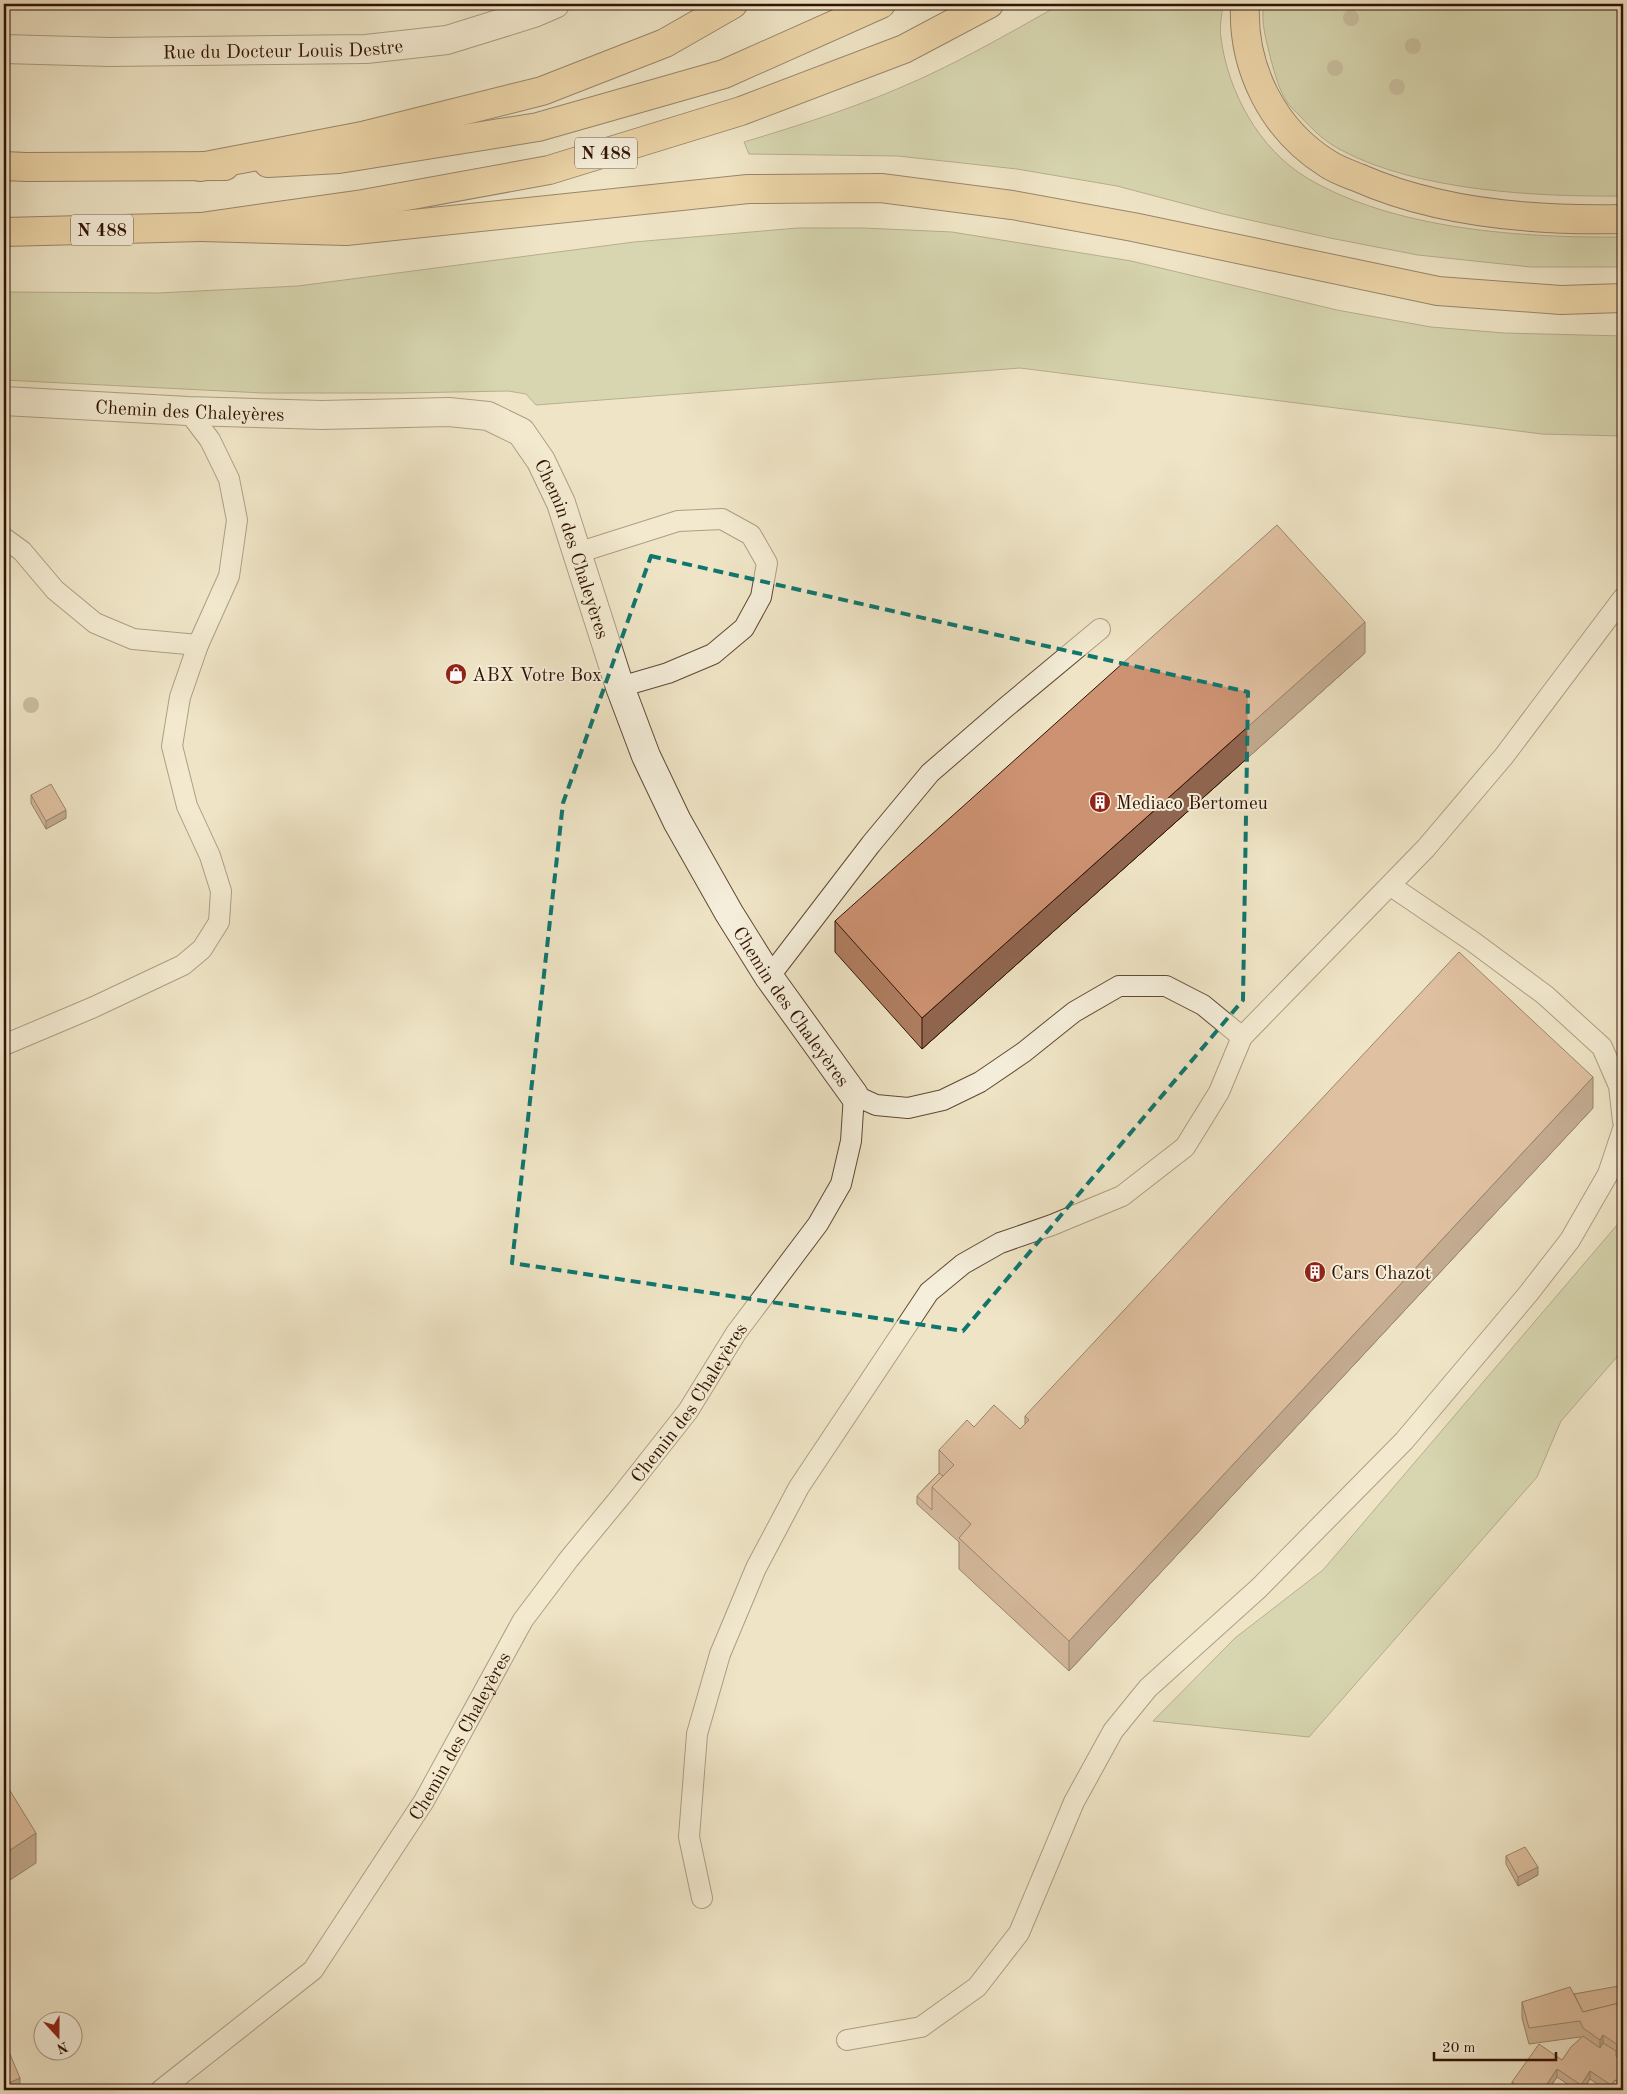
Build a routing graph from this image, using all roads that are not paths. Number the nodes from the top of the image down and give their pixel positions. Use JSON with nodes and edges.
{"nodes":[{"id":1,"x":555,"y":4,"type":"edge"},
{"id":2,"x":733,"y":4,"type":"edge"},
{"id":3,"x":881,"y":4,"type":"edge"},
{"id":4,"x":989,"y":4,"type":"edge"},
{"id":5,"x":1245,"y":4,"type":"edge"},
{"id":6,"x":4,"y":50,"type":"edge"},
{"id":7,"x":4,"y":166,"type":"edge"},
{"id":8,"x":200,"y":167,"type":"junction"},
{"id":9,"x":1623,"y":219,"type":"edge"},
{"id":10,"x":201,"y":227,"type":"junction"},
{"id":11,"x":4,"y":232,"type":"edge"},
{"id":12,"x":1623,"y":298,"type":"edge"},
{"id":13,"x":4,"y":400,"type":"edge"},
{"id":14,"x":188,"y":412,"type":"junction"},
{"id":15,"x":4,"y":538,"type":"edge"},
{"id":16,"x":577,"y":553,"type":"junction"},
{"id":17,"x":1623,"y":598,"type":"edge"},
{"id":18,"x":1100,"y":629,"type":"dead end"},
{"id":19,"x":198,"y":645,"type":"junction"},
{"id":20,"x":620,"y":688,"type":"junction"},
{"id":21,"x":1391,"y":886,"type":"junction"},
{"id":22,"x":769,"y":977,"type":"junction"},
{"id":23,"x":1242,"y":1037,"type":"junction"},
{"id":24,"x":4,"y":1045,"type":"edge"},
{"id":25,"x":854,"y":1095,"type":"junction"},
{"id":26,"x":1623,"y":1121,"type":"edge"},
{"id":27,"x":1623,"y":1129,"type":"edge"},
{"id":28,"x":702,"y":1898,"type":"dead end"},
{"id":29,"x":847,"y":2040,"type":"dead end"},
{"id":30,"x":161,"y":2090,"type":"edge"}],
"edges":[{"from":1,"to":6,"type":"street","name":"Rue du Docteur Louis Destre"},
{"from":2,"to":8,"type":"highway"},
{"from":3,"to":8,"type":"highway","number":"N 488"},
{"from":4,"to":10,"type":"highway","number":"N 488"},
{"from":5,"to":9,"type":"highway"},
{"from":7,"to":8,"type":"highway","number":"N 488"},
{"from":10,"to":11,"type":"highway","number":"N 488"},
{"from":10,"to":12,"type":"highway"},
{"from":13,"to":14,"type":"street","name":"Chemin des Chaleyères"},
{"from":14,"to":16,"type":"street","name":"Chemin des Chaleyères"},
{"from":14,"to":19,"type":"lane"},
{"from":15,"to":19,"type":"lane"},
{"from":16,"to":20,"type":"street","name":"Chemin des Chaleyères"},
{"from":16,"to":20,"type":"lane"},
{"from":17,"to":21,"type":"lane"},
{"from":18,"to":22,"type":"lane"},
{"from":19,"to":24,"type":"lane"},
{"from":20,"to":22,"type":"street","name":"Chemin des Chaleyères"},
{"from":21,"to":23,"type":"lane"},
{"from":21,"to":26,"type":"lane"},
{"from":22,"to":25,"type":"street","name":"Chemin des Chaleyères"},
{"from":23,"to":25,"type":"lane"},
{"from":23,"to":28,"type":"lane"},
{"from":25,"to":30,"type":"lane","name":"Chemin des Chaleyères"},
{"from":27,"to":29,"type":"lane"}]}
